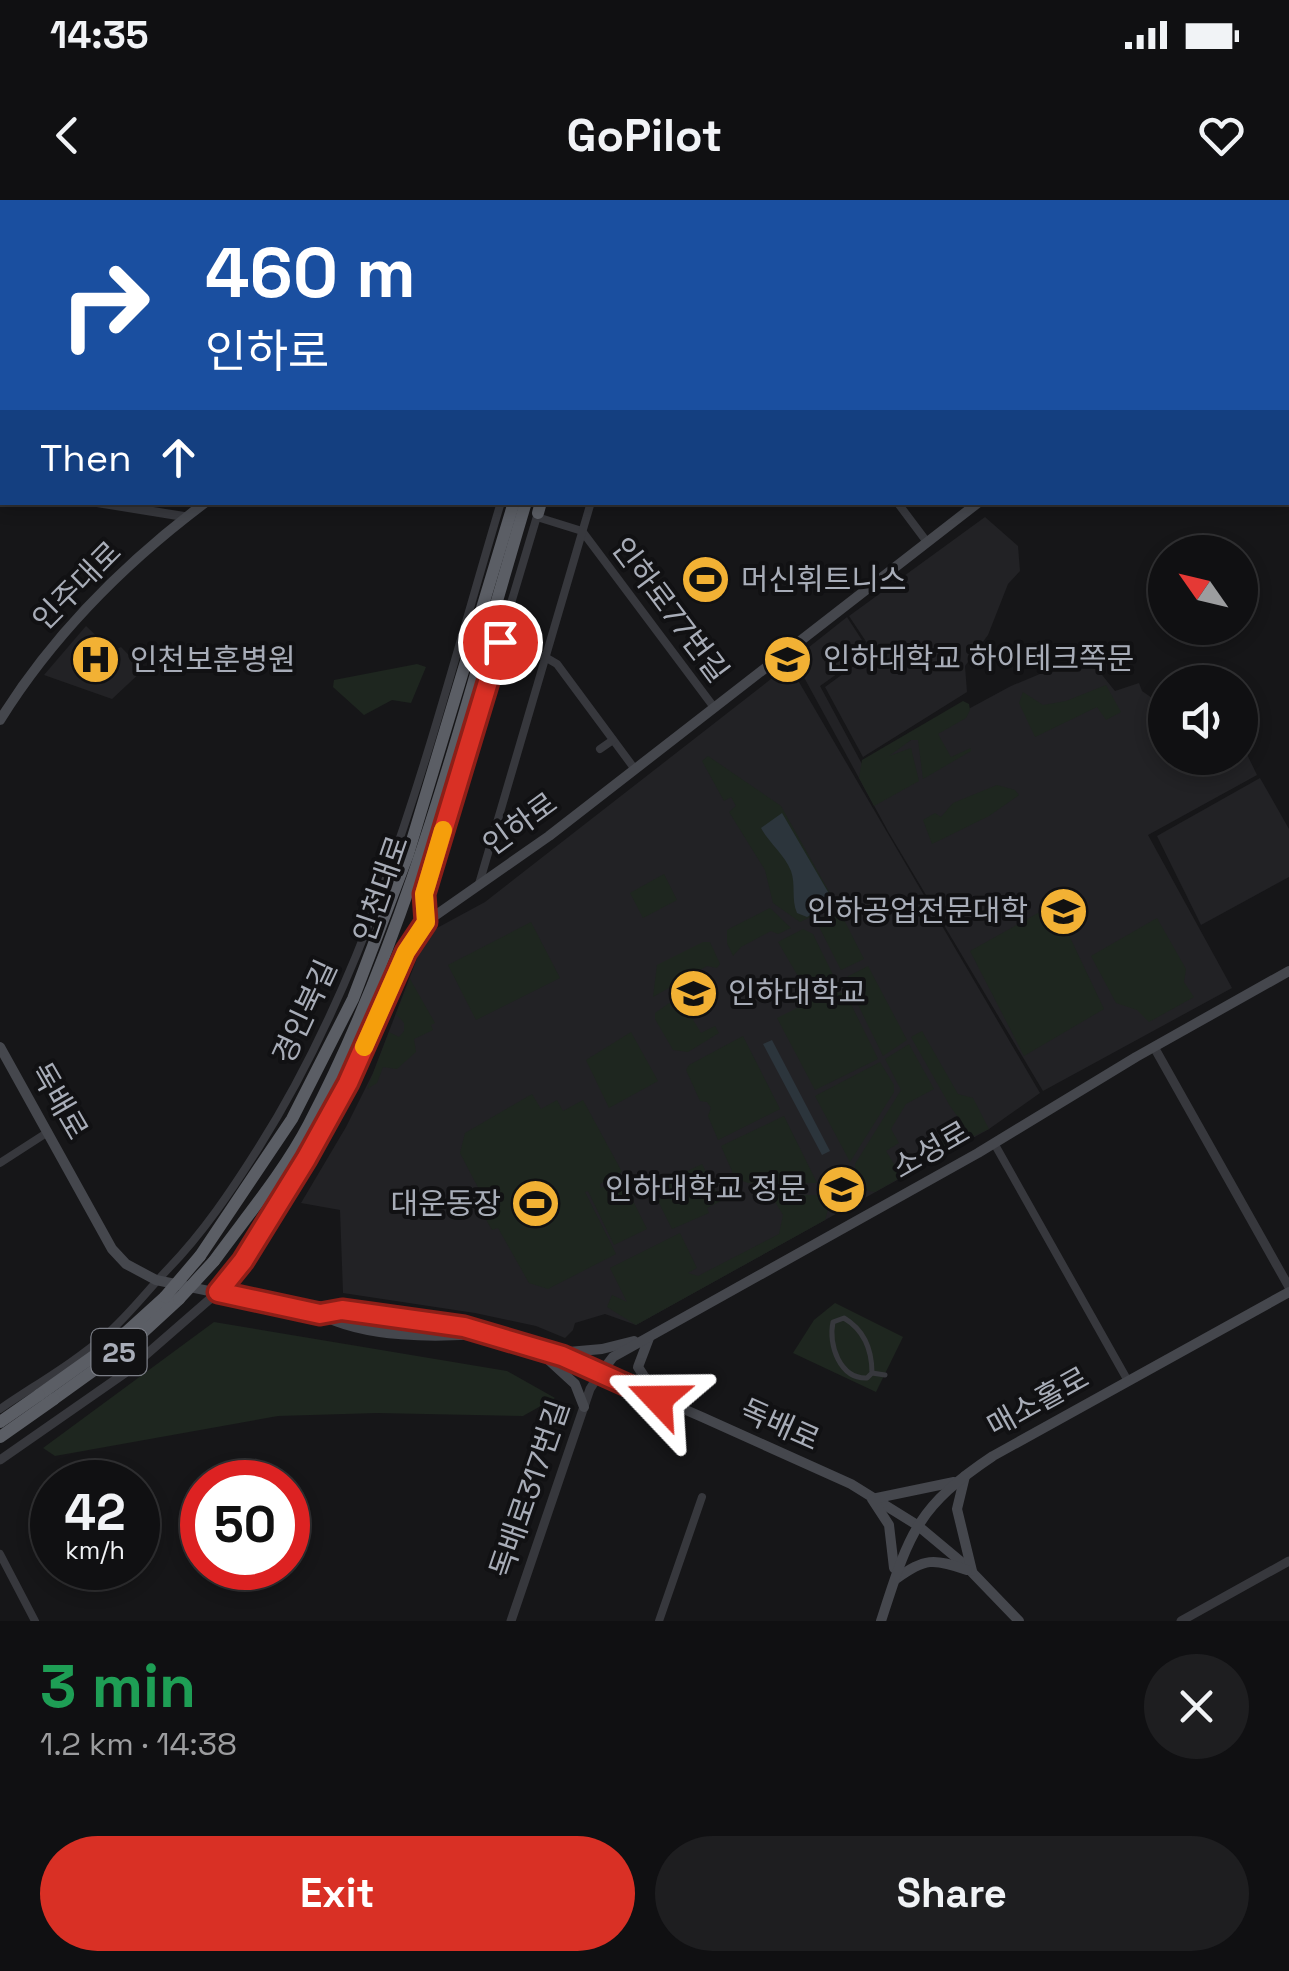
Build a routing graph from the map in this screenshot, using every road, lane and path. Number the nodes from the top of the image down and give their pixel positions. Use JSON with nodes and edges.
{"nodes":[{"id":1,"x":114,"y":505,"type":"edge"},
{"id":2,"x":202,"y":505,"type":"edge"},
{"id":3,"x":500,"y":505,"type":"edge"},
{"id":4,"x":513,"y":505,"type":"edge"},
{"id":5,"x":525,"y":505,"type":"edge"},
{"id":6,"x":590,"y":505,"type":"edge"},
{"id":7,"x":898,"y":505,"type":"edge"},
{"id":8,"x":975,"y":505,"type":"edge"},
{"id":9,"x":540,"y":509,"type":"edge"},
{"id":10,"x":187,"y":516,"type":"junction"},
{"id":11,"x":582,"y":531,"type":"junction"},
{"id":12,"x":927,"y":542,"type":"junction"},
{"id":13,"x":500,"y":642,"type":"junction"},
{"id":14,"x":545,"y":657,"type":"junction"},
{"id":15,"x":714,"y":706,"type":"junction"},
{"id":16,"x":0,"y":720,"type":"edge"},
{"id":17,"x":613,"y":740,"type":"junction"},
{"id":18,"x":600,"y":749,"type":"dead end"},
{"id":19,"x":634,"y":768,"type":"junction"},
{"id":20,"x":479,"y":884,"type":"junction"},
{"id":21,"x":426,"y":922,"type":"junction"},
{"id":22,"x":1289,"y":971,"type":"edge"},
{"id":23,"x":0,"y":1047,"type":"edge"},
{"id":24,"x":1154,"y":1047,"type":"junction"},
{"id":25,"x":48,"y":1132,"type":"junction"},
{"id":26,"x":994,"y":1143,"type":"junction"},
{"id":27,"x":0,"y":1163,"type":"edge"},
{"id":28,"x":160,"y":1280,"type":"junction"},
{"id":29,"x":1289,"y":1290,"type":"edge"},
{"id":30,"x":218,"y":1292,"type":"junction"},
{"id":31,"x":172,"y":1298,"type":"junction"},
{"id":32,"x":853,"y":1312,"type":"dead end"},
{"id":33,"x":849,"y":1320,"type":"junction"},
{"id":34,"x":650,"y":1336,"type":"junction"},
{"id":35,"x":534,"y":1348,"type":"junction"},
{"id":36,"x":553,"y":1353,"type":"junction"},
{"id":37,"x":872,"y":1372,"type":"junction"},
{"id":38,"x":600,"y":1374,"type":"junction"},
{"id":39,"x":884,"y":1375,"type":"dead end"},
{"id":40,"x":1128,"y":1381,"type":"junction"},
{"id":41,"x":658,"y":1399,"type":"junction"},
{"id":42,"x":584,"y":1407,"type":"junction"},
{"id":43,"x":0,"y":1409,"type":"edge"},
{"id":44,"x":0,"y":1422,"type":"edge"},
{"id":45,"x":0,"y":1434,"type":"edge"},
{"id":46,"x":25,"y":1443,"type":"junction"},
{"id":47,"x":0,"y":1460,"type":"edge"},
{"id":48,"x":966,"y":1474,"type":"junction"},
{"id":49,"x":954,"y":1482,"type":"junction"},
{"id":50,"x":702,"y":1498,"type":"dead end"},
{"id":51,"x":872,"y":1498,"type":"junction"},
{"id":52,"x":917,"y":1525,"type":"junction"},
{"id":53,"x":0,"y":1554,"type":"edge"},
{"id":54,"x":1289,"y":1562,"type":"edge"},
{"id":55,"x":972,"y":1572,"type":"junction"},
{"id":56,"x":894,"y":1580,"type":"junction"},
{"id":57,"x":35,"y":1621,"type":"edge"},
{"id":58,"x":512,"y":1621,"type":"edge"},
{"id":59,"x":659,"y":1621,"type":"edge"},
{"id":60,"x":882,"y":1621,"type":"edge"},
{"id":61,"x":1018,"y":1621,"type":"edge"},
{"id":62,"x":1181,"y":1621,"type":"edge"}],
"edges":[{"from":1,"to":10,"type":"street"},
{"from":2,"to":10,"type":"main road","name":"인주대로"},
{"from":3,"to":28,"type":"street","name":"경인북길"},
{"from":4,"to":31,"type":"highway","name":"인천대로","number":"25","bridge":true},
{"from":5,"to":31,"type":"highway","name":"인천대로","number":"25","bridge":true},
{"from":6,"to":11,"type":"street"},
{"from":7,"to":12,"type":"street"},
{"from":8,"to":12,"type":"main road","name":"인하로"},
{"from":9,"to":11,"type":"street","name":"인하로77번길"},
{"from":9,"to":13,"type":"street"},
{"from":10,"to":16,"type":"main road","name":"인주대로"},
{"from":11,"to":14,"type":"street"},
{"from":11,"to":15,"type":"street","name":"인하로77번길"},
{"from":12,"to":15,"type":"main road","name":"인하로"},
{"from":13,"to":14,"type":"street"},
{"from":13,"to":21,"type":"street"},
{"from":14,"to":17,"type":"street"},
{"from":14,"to":20,"type":"street"},
{"from":15,"to":19,"type":"main road","name":"인하로"},
{"from":17,"to":18,"type":"street"},
{"from":17,"to":19,"type":"street"},
{"from":19,"to":20,"type":"main road","name":"인하로"},
{"from":20,"to":21,"type":"main road","name":"인하로"},
{"from":21,"to":30,"type":"main road","name":"인하로"},
{"from":22,"to":24,"type":"main road","name":"소성로"},
{"from":23,"to":25,"type":"main road","name":"독배로"},
{"from":24,"to":26,"type":"main road","name":"소성로"},
{"from":24,"to":29,"type":"street"},
{"from":25,"to":27,"type":"street"},
{"from":25,"to":28,"type":"main road","name":"독배로"},
{"from":26,"to":34,"type":"main road","name":"소성로"},
{"from":26,"to":40,"type":"street"},
{"from":28,"to":30,"type":"main road","name":"독배로"},
{"from":28,"to":43,"type":"street","name":"경인북길"},
{"from":29,"to":40,"type":"main road","name":"매소홀로"},
{"from":30,"to":35,"type":"main road","name":"독배로"},
{"from":30,"to":46,"type":"street"},
{"from":31,"to":44,"type":"highway","number":"25","bridge":true},
{"from":31,"to":45,"type":"highway","number":"25","bridge":true},
{"from":32,"to":33,"type":"street"},
{"from":33,"to":37,"type":"street"},
{"from":33,"to":37,"type":"street"},
{"from":34,"to":36,"type":"main road"},
{"from":34,"to":38,"type":"main road","name":"소성로"},
{"from":34,"to":41,"type":"main road"},
{"from":35,"to":36,"type":"main road","name":"독배로"},
{"from":35,"to":42,"type":"main road"},
{"from":36,"to":38,"type":"main road","name":"독배로"},
{"from":37,"to":39,"type":"street"},
{"from":38,"to":41,"type":"main road","name":"독배로"},
{"from":38,"to":42,"type":"street","name":"독배로317번길"},
{"from":40,"to":48,"type":"main road","name":"매소홀로"},
{"from":41,"to":51,"type":"main road","name":"독배로"},
{"from":42,"to":58,"type":"street","name":"독배로317번길"},
{"from":45,"to":46,"type":"street"},
{"from":46,"to":47,"type":"street"},
{"from":48,"to":49,"type":"main road","name":"매소홀로"},
{"from":48,"to":55,"type":"main road"},
{"from":49,"to":51,"type":"main road"},
{"from":49,"to":52,"type":"main road","name":"매소홀로"},
{"from":50,"to":59,"type":"street"},
{"from":51,"to":52,"type":"main road","name":"독배로"},
{"from":51,"to":56,"type":"main road"},
{"from":52,"to":55,"type":"main road","name":"독배로"},
{"from":52,"to":56,"type":"main road","name":"매소홀로"},
{"from":53,"to":57,"type":"street"},
{"from":54,"to":62,"type":"street"},
{"from":55,"to":56,"type":"main road"},
{"from":55,"to":61,"type":"main road","name":"독배로"},
{"from":56,"to":60,"type":"main road","name":"매소홀로"}]}
